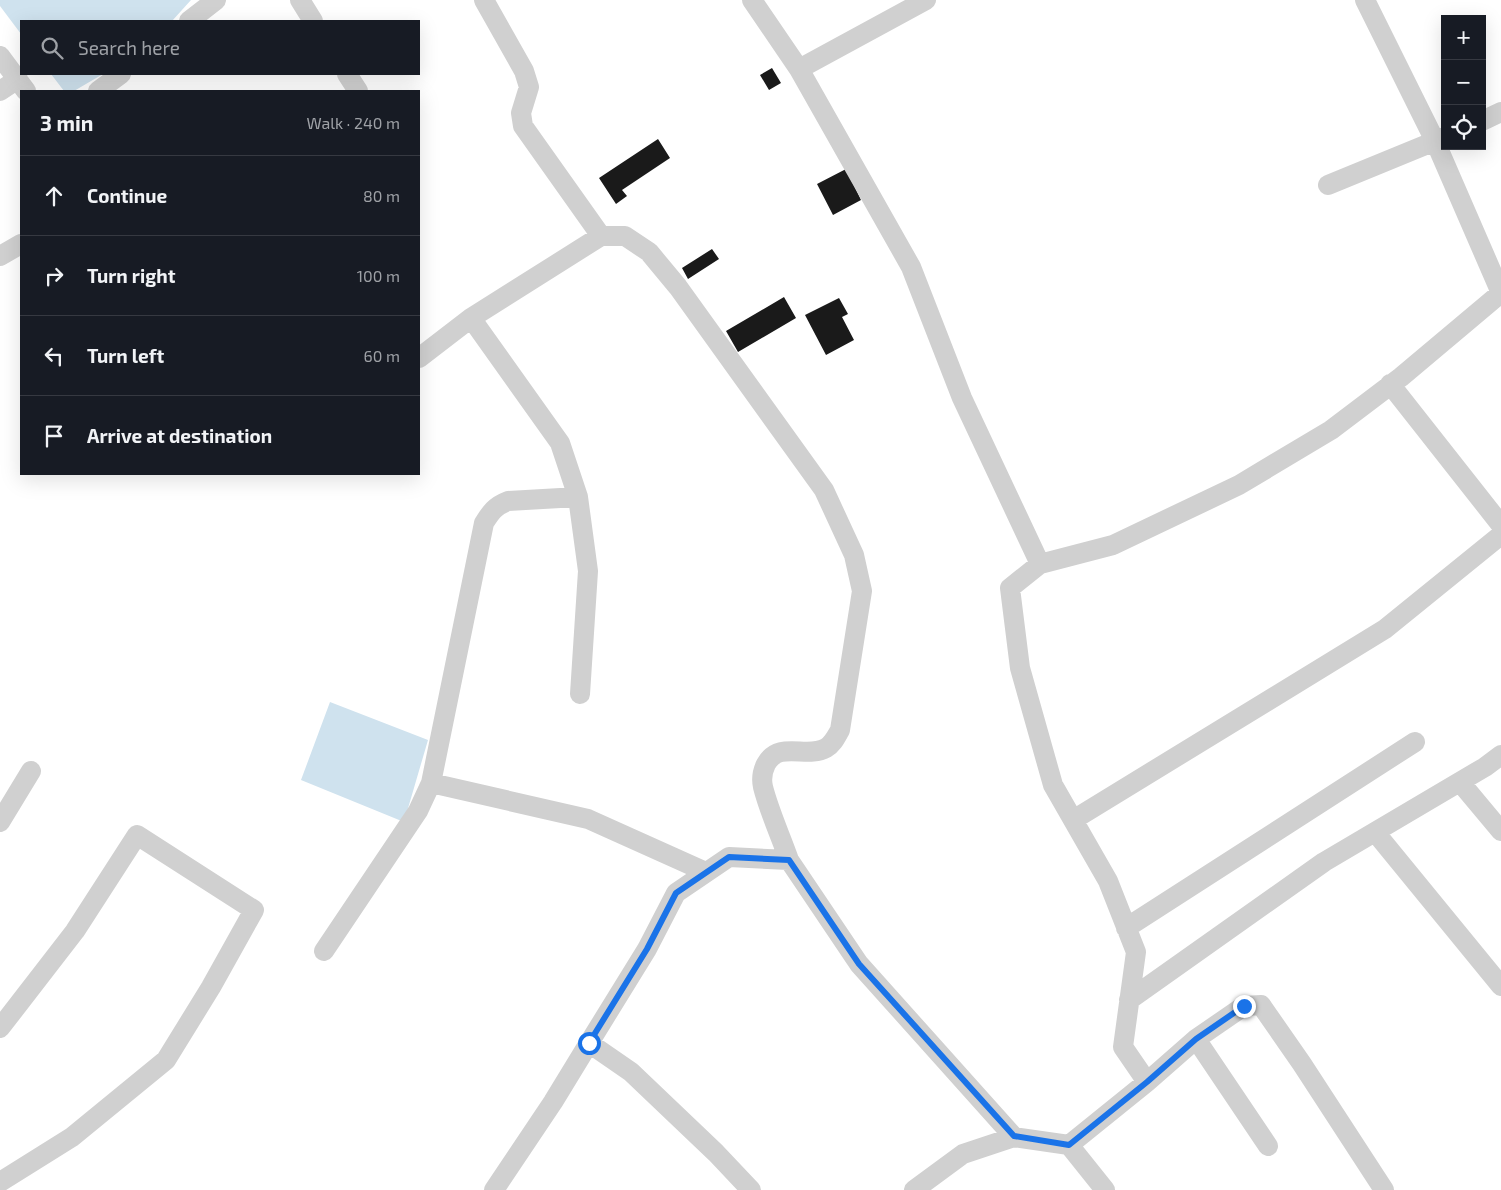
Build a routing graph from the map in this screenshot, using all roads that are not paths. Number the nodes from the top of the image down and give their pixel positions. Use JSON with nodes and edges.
{"nodes":[{"id":1,"x":216,"y":0,"type":"edge"},
{"id":2,"x":300,"y":0,"type":"edge"},
{"id":3,"x":484,"y":0,"type":"edge"},
{"id":4,"x":752,"y":0,"type":"edge"},
{"id":5,"x":926,"y":0,"type":"edge"},
{"id":6,"x":1365,"y":0,"type":"edge"},
{"id":7,"x":190,"y":20,"type":"edge"},
{"id":8,"x":312,"y":20,"type":"edge"},
{"id":9,"x":0,"y":56,"type":"edge"},
{"id":10,"x":799,"y":69,"type":"junction"},
{"id":11,"x":120,"y":75,"type":"edge"},
{"id":12,"x":22,"y":85,"type":"edge"},
{"id":13,"x":99,"y":90,"type":"edge"},
{"id":14,"x":0,"y":91,"type":"edge"},
{"id":15,"x":1501,"y":112,"type":"edge"},
{"id":16,"x":1486,"y":119,"type":"edge"},
{"id":17,"x":1440,"y":139,"type":"edge"},
{"id":18,"x":1328,"y":185,"type":"dead end"},
{"id":19,"x":601,"y":236,"type":"junction"},
{"id":20,"x":20,"y":245,"type":"edge"},
{"id":21,"x":0,"y":256,"type":"edge"},
{"id":22,"x":471,"y":318,"type":"junction"},
{"id":23,"x":420,"y":357,"type":"edge"},
{"id":24,"x":1390,"y":384,"type":"junction"},
{"id":25,"x":578,"y":496,"type":"junction"},
{"id":26,"x":1501,"y":525,"type":"edge"},
{"id":27,"x":1501,"y":535,"type":"edge"},
{"id":28,"x":1040,"y":564,"type":"junction"},
{"id":29,"x":580,"y":694,"type":"dead end"},
{"id":30,"x":1415,"y":742,"type":"dead end"},
{"id":31,"x":1501,"y":755,"type":"edge"},
{"id":32,"x":31,"y":771,"type":"dead end"},
{"id":33,"x":1460,"y":782,"type":"junction"},
{"id":34,"x":431,"y":783,"type":"junction"},
{"id":35,"x":1073,"y":820,"type":"junction"},
{"id":36,"x":0,"y":822,"type":"edge"},
{"id":37,"x":1501,"y":831,"type":"edge"},
{"id":38,"x":1375,"y":832,"type":"junction"},
{"id":39,"x":789,"y":860,"type":"junction"},
{"id":40,"x":706,"y":872,"type":"junction"},
{"id":41,"x":1126,"y":928,"type":"junction"},
{"id":42,"x":324,"y":951,"type":"dead end"},
{"id":43,"x":1501,"y":986,"type":"edge"},
{"id":44,"x":1129,"y":1000,"type":"junction"},
{"id":45,"x":0,"y":1028,"type":"edge"},
{"id":46,"x":1196,"y":1039,"type":"junction"},
{"id":47,"x":589,"y":1043,"type":"junction"},
{"id":48,"x":1147,"y":1082,"type":"junction"},
{"id":49,"x":1014,"y":1136,"type":"junction"},
{"id":50,"x":1069,"y":1145,"type":"junction"},
{"id":51,"x":1268,"y":1146,"type":"dead end"},
{"id":52,"x":0,"y":1182,"type":"edge"},
{"id":53,"x":494,"y":1190,"type":"edge"},
{"id":54,"x":750,"y":1190,"type":"edge"},
{"id":55,"x":914,"y":1190,"type":"edge"},
{"id":56,"x":1105,"y":1190,"type":"edge"},
{"id":57,"x":1384,"y":1190,"type":"edge"}],
"edges":[{"from":1,"to":7,"type":"street"},
{"from":2,"to":8,"type":"street"},
{"from":3,"to":19,"type":"street"},
{"from":4,"to":10,"type":"street"},
{"from":5,"to":10,"type":"street"},
{"from":6,"to":17,"type":"street"},
{"from":9,"to":12,"type":"street"},
{"from":10,"to":28,"type":"street"},
{"from":11,"to":13,"type":"street"},
{"from":12,"to":14,"type":"street"},
{"from":15,"to":16,"type":"street"},
{"from":17,"to":18,"type":"street"},
{"from":17,"to":24,"type":"street"},
{"from":19,"to":22,"type":"street"},
{"from":19,"to":39,"type":"street"},
{"from":20,"to":21,"type":"street"},
{"from":22,"to":23,"type":"street"},
{"from":22,"to":25,"type":"street"},
{"from":24,"to":26,"type":"street"},
{"from":24,"to":28,"type":"street"},
{"from":25,"to":29,"type":"street"},
{"from":25,"to":34,"type":"street"},
{"from":27,"to":35,"type":"street"},
{"from":28,"to":35,"type":"street"},
{"from":30,"to":41,"type":"street"},
{"from":31,"to":33,"type":"street"},
{"from":32,"to":36,"type":"street"},
{"from":33,"to":37,"type":"street"},
{"from":33,"to":38,"type":"street"},
{"from":34,"to":40,"type":"street"},
{"from":34,"to":42,"type":"street"},
{"from":35,"to":41,"type":"street"},
{"from":38,"to":43,"type":"street"},
{"from":38,"to":44,"type":"street"},
{"from":39,"to":40,"type":"street"},
{"from":39,"to":49,"type":"street"},
{"from":40,"to":47,"type":"street"},
{"from":41,"to":44,"type":"street"},
{"from":44,"to":48,"type":"street"},
{"from":45,"to":52,"type":"street"},
{"from":46,"to":48,"type":"street"},
{"from":46,"to":51,"type":"street"},
{"from":46,"to":57,"type":"street"},
{"from":47,"to":53,"type":"street"},
{"from":47,"to":54,"type":"street"},
{"from":48,"to":50,"type":"street"},
{"from":49,"to":50,"type":"street"},
{"from":49,"to":55,"type":"street"},
{"from":50,"to":56,"type":"street"}]}
